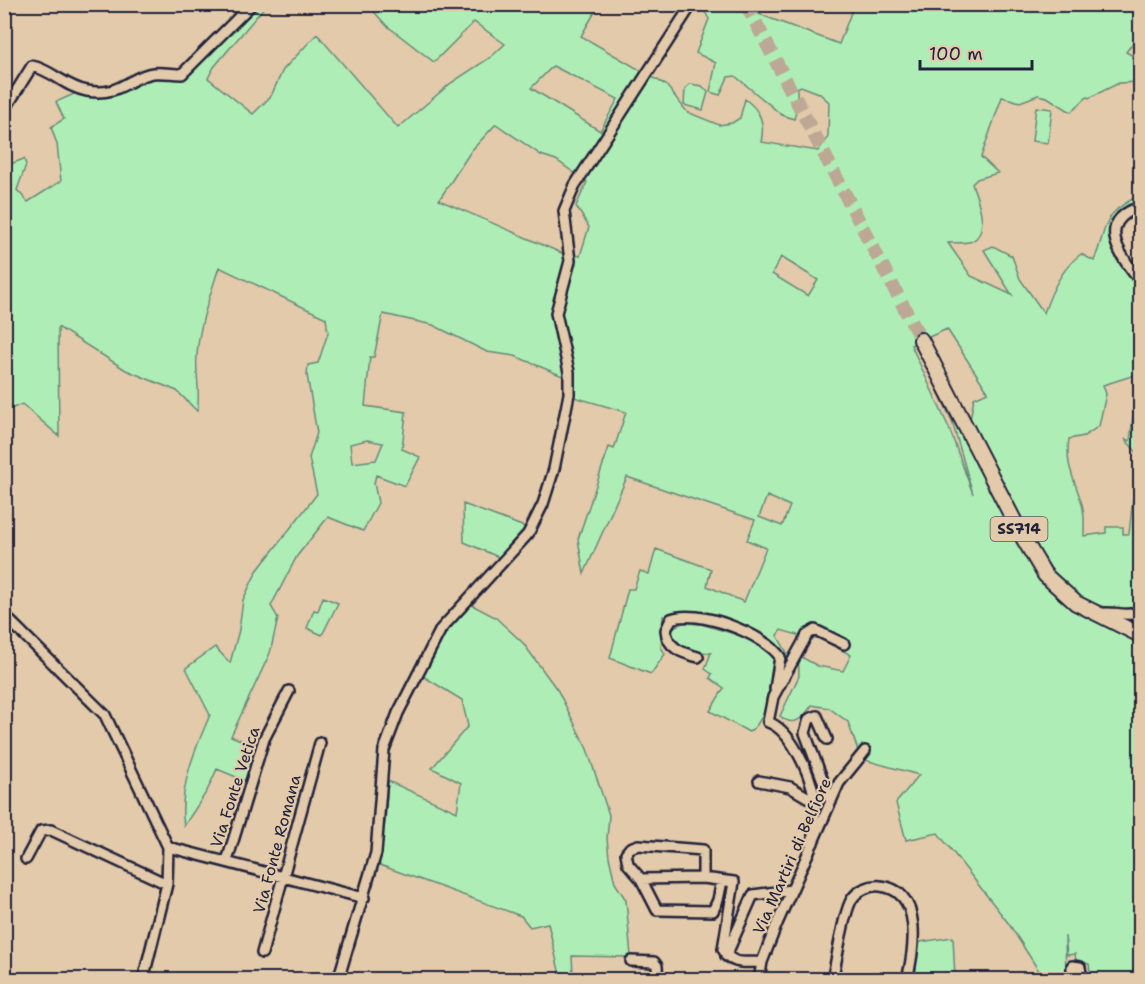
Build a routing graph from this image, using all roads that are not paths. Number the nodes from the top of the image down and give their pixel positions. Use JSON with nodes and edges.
{"nodes":[{"id":1,"x":252,"y":4,"type":"edge"},
{"id":2,"x":692,"y":4,"type":"edge"},
{"id":3,"x":4,"y":111,"type":"edge"},
{"id":4,"x":1140,"y":207,"type":"edge"},
{"id":5,"x":1140,"y":281,"type":"edge"},
{"id":6,"x":921,"y":340,"type":"tunnel mouth"},
{"id":7,"x":1140,"y":612,"type":"edge"},
{"id":8,"x":1097,"y":614,"type":"junction"},
{"id":9,"x":4,"y":615,"type":"edge"},
{"id":10,"x":1140,"y":635,"type":"edge"},
{"id":11,"x":844,"y":644,"type":"dead end"},
{"id":12,"x":698,"y":657,"type":"dead end"},
{"id":13,"x":289,"y":690,"type":"dead end"},
{"id":14,"x":773,"y":697,"type":"junction"},
{"id":15,"x":827,"y":739,"type":"dead end"},
{"id":16,"x":321,"y":743,"type":"dead end"},
{"id":17,"x":865,"y":751,"type":"dead end"},
{"id":18,"x":759,"y":781,"type":"dead end"},
{"id":19,"x":814,"y":801,"type":"junction"},
{"id":20,"x":831,"y":802,"type":"junction"},
{"id":21,"x":813,"y":843,"type":"junction"},
{"id":22,"x":168,"y":847,"type":"junction"},
{"id":23,"x":27,"y":859,"type":"dead end"},
{"id":24,"x":227,"y":861,"type":"junction"},
{"id":25,"x":284,"y":877,"type":"junction"},
{"id":26,"x":703,"y":878,"type":"junction"},
{"id":27,"x":640,"y":879,"type":"junction"},
{"id":28,"x":722,"y":880,"type":"junction"},
{"id":29,"x":167,"y":884,"type":"junction"},
{"id":30,"x":791,"y":890,"type":"junction"},
{"id":31,"x":364,"y":898,"type":"junction"},
{"id":32,"x":262,"y":953,"type":"dead end"},
{"id":33,"x":726,"y":956,"type":"junction"},
{"id":34,"x":631,"y":961,"type":"dead end"},
{"id":35,"x":762,"y":962,"type":"junction"},
{"id":36,"x":143,"y":980,"type":"edge"},
{"id":37,"x":338,"y":980,"type":"edge"},
{"id":38,"x":657,"y":980,"type":"edge"},
{"id":39,"x":759,"y":980,"type":"edge"},
{"id":40,"x":832,"y":980,"type":"edge"},
{"id":41,"x":907,"y":980,"type":"edge"}],
"edges":[{"from":1,"to":3,"type":"street"},
{"from":2,"to":31,"type":"street"},
{"from":4,"to":5,"type":"street"},
{"from":6,"to":8,"type":"highway","number":"SS714"},
{"from":7,"to":8,"type":"street"},
{"from":8,"to":10,"type":"highway","number":"SS714"},
{"from":9,"to":22,"type":"street"},
{"from":11,"to":14,"type":"street"},
{"from":12,"to":14,"type":"street"},
{"from":13,"to":24,"type":"street","name":"Via Fonte Vetica"},
{"from":14,"to":19,"type":"street"},
{"from":15,"to":20,"type":"street"},
{"from":16,"to":25,"type":"street","name":"Via Fonte Romana"},
{"from":17,"to":20,"type":"street","name":"Via Martiri di Belfiore"},
{"from":18,"to":19,"type":"street"},
{"from":19,"to":21,"type":"street"},
{"from":20,"to":21,"type":"street","name":"Via Martiri di Belfiore"},
{"from":21,"to":30,"type":"street","name":"Via Martiri di Belfiore"},
{"from":22,"to":24,"type":"street"},
{"from":22,"to":29,"type":"street"},
{"from":23,"to":29,"type":"street"},
{"from":24,"to":25,"type":"street"},
{"from":25,"to":31,"type":"street"},
{"from":25,"to":32,"type":"street","name":"Via Fonte Romana"},
{"from":26,"to":27,"type":"street"},
{"from":26,"to":27,"type":"street"},
{"from":26,"to":28,"type":"street"},
{"from":27,"to":28,"type":"street"},
{"from":28,"to":33,"type":"street"},
{"from":29,"to":36,"type":"street"},
{"from":30,"to":33,"type":"street"},
{"from":30,"to":35,"type":"street","name":"Via Martiri di Belfiore"},
{"from":31,"to":37,"type":"street"},
{"from":33,"to":35,"type":"street"},
{"from":34,"to":38,"type":"street"},
{"from":35,"to":39,"type":"street","name":"Via Martiri di Belfiore"},
{"from":40,"to":41,"type":"street"}]}
